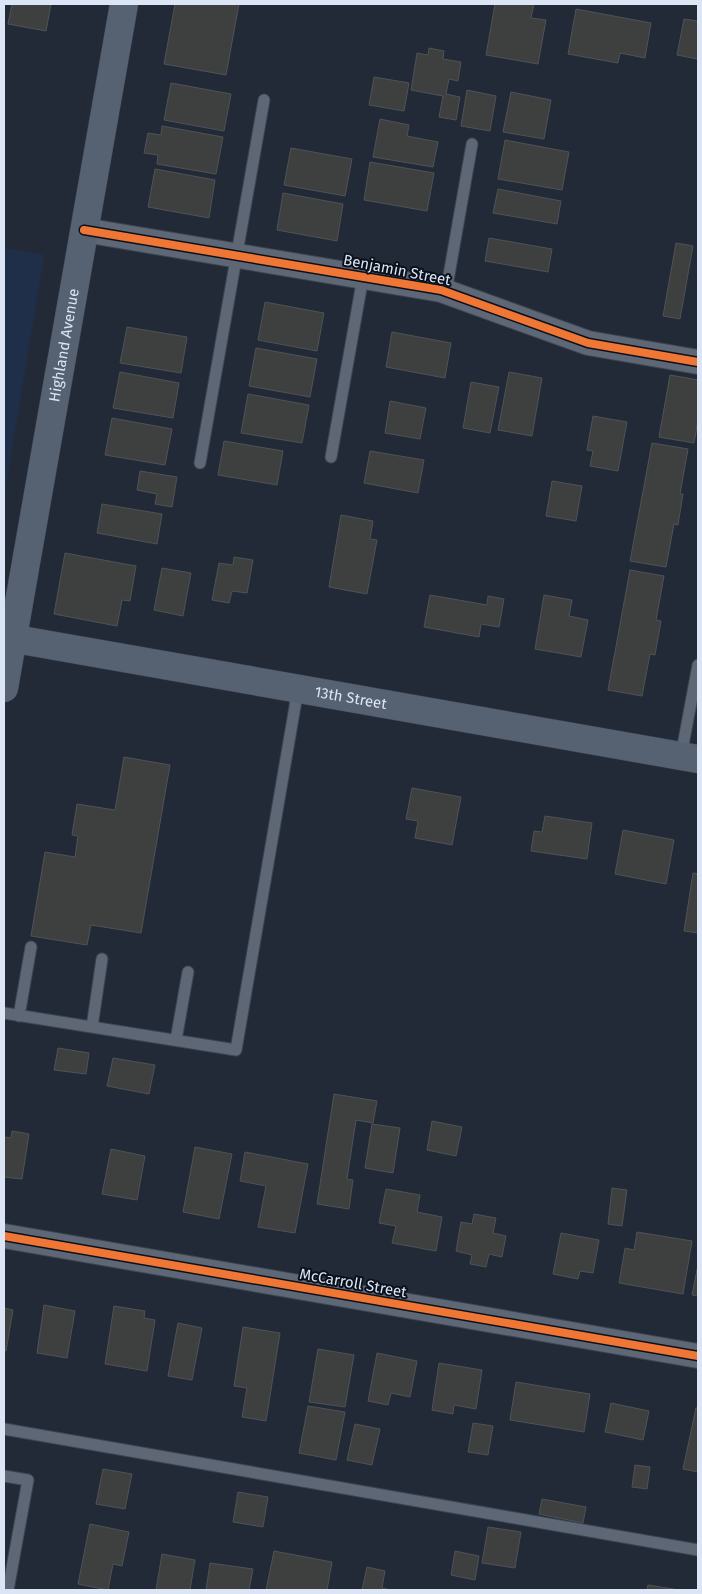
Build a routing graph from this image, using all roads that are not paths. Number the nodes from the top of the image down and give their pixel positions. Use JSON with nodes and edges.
{"nodes":[{"id":1,"x":124,"y":4,"type":"edge"},
{"id":2,"x":264,"y":100,"type":"dead end"},
{"id":3,"x":472,"y":144,"type":"dead end"},
{"id":4,"x":84,"y":230,"type":"junction"},
{"id":5,"x":236,"y":256,"type":"junction"},
{"id":6,"x":363,"y":277,"type":"junction"},
{"id":7,"x":446,"y":292,"type":"junction"},
{"id":8,"x":698,"y":362,"type":"edge"},
{"id":9,"x":331,"y":457,"type":"dead end"},
{"id":10,"x":200,"y":463,"type":"dead end"},
{"id":11,"x":8,"y":638,"type":"edge"},
{"id":12,"x":698,"y":665,"type":"edge"},
{"id":13,"x":4,"y":688,"type":"edge"},
{"id":14,"x":298,"y":689,"type":"junction"},
{"id":15,"x":690,"y":757,"type":"edge"},
{"id":16,"x":31,"y":947,"type":"dead end"},
{"id":17,"x":102,"y":959,"type":"dead end"},
{"id":18,"x":188,"y":972,"type":"dead end"},
{"id":19,"x":4,"y":1013,"type":"edge"},
{"id":20,"x":19,"y":1016,"type":"junction"},
{"id":21,"x":92,"y":1027,"type":"junction"},
{"id":22,"x":176,"y":1040,"type":"junction"},
{"id":23,"x":4,"y":1236,"type":"edge"},
{"id":24,"x":698,"y":1356,"type":"edge"},
{"id":25,"x":4,"y":1429,"type":"edge"},
{"id":26,"x":4,"y":1476,"type":"edge"},
{"id":27,"x":698,"y":1550,"type":"edge"},
{"id":28,"x":9,"y":1551,"type":"edge"},
{"id":29,"x":8,"y":1590,"type":"edge"}],
"edges":[{"from":1,"to":4,"type":"main road","name":"Highland Avenue"},
{"from":2,"to":5,"type":"lane"},
{"from":3,"to":7,"type":"lane"},
{"from":4,"to":5,"type":"street","name":"Benjamin Street"},
{"from":4,"to":11,"type":"main road","name":"Highland Avenue"},
{"from":5,"to":6,"type":"street","name":"Benjamin Street"},
{"from":5,"to":10,"type":"lane"},
{"from":6,"to":7,"type":"street","name":"Benjamin Street"},
{"from":6,"to":9,"type":"lane"},
{"from":7,"to":8,"type":"street","name":"Benjamin Street"},
{"from":11,"to":13,"type":"main road","name":"Highland Avenue"},
{"from":11,"to":14,"type":"main road","name":"13th Street"},
{"from":12,"to":15,"type":"lane"},
{"from":14,"to":15,"type":"main road","name":"13th Street"},
{"from":14,"to":22,"type":"lane"},
{"from":16,"to":20,"type":"lane"},
{"from":17,"to":21,"type":"lane"},
{"from":18,"to":22,"type":"lane"},
{"from":19,"to":20,"type":"lane"},
{"from":20,"to":21,"type":"lane"},
{"from":21,"to":22,"type":"lane"},
{"from":23,"to":24,"type":"street","name":"McCarroll Street"},
{"from":25,"to":27,"type":"lane"},
{"from":26,"to":28,"type":"lane"},
{"from":28,"to":29,"type":"lane"}]}
